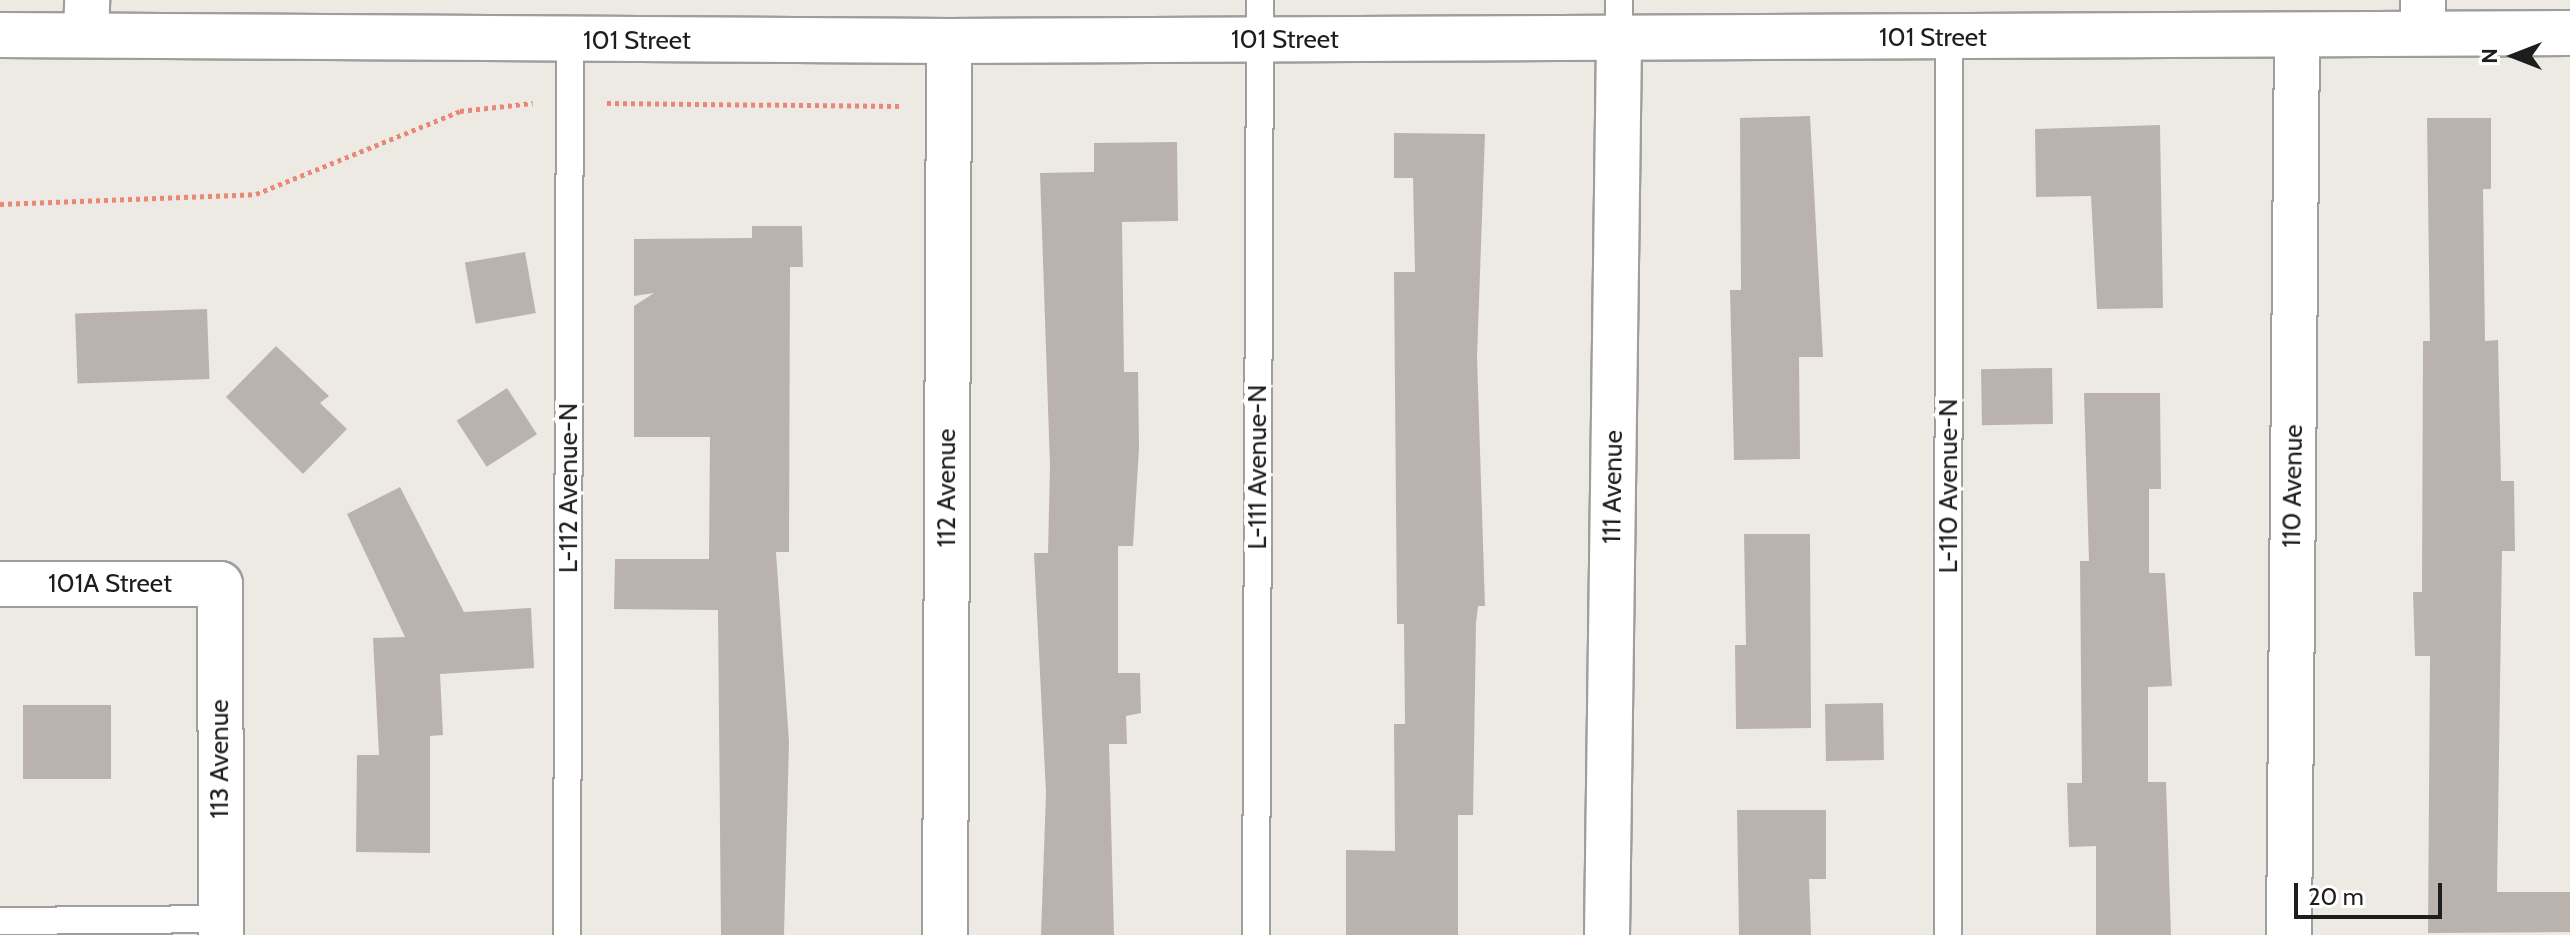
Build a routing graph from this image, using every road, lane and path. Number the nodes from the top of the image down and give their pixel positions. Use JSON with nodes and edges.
{"nodes":[{"id":1,"x":2423,"y":15,"type":"edge"},
{"id":2,"x":86,"y":18,"type":"edge"},
{"id":3,"x":1619,"y":19,"type":"edge"},
{"id":4,"x":1260,"y":20,"type":"edge"},
{"id":5,"x":2570,"y":33,"type":"edge"},
{"id":6,"x":0,"y":35,"type":"edge"},
{"id":7,"x":2297,"y":36,"type":"junction"},
{"id":8,"x":1949,"y":38,"type":"junction"},
{"id":9,"x":570,"y":41,"type":"junction"},
{"id":10,"x":949,"y":41,"type":"junction"},
{"id":11,"x":570,"y":102,"type":"junction"},
{"id":12,"x":949,"y":103,"type":"junction"},
{"id":13,"x":0,"y":204,"type":"edge"},
{"id":14,"x":0,"y":584,"type":"edge"},
{"id":15,"x":220,"y":584,"type":"joint"},
{"id":16,"x":0,"y":921,"type":"edge"},
{"id":17,"x":221,"y":927,"type":"edge"},
{"id":18,"x":567,"y":935,"type":"edge"},
{"id":19,"x":945,"y":935,"type":"edge"},
{"id":20,"x":1256,"y":935,"type":"edge"},
{"id":21,"x":1607,"y":935,"type":"edge"},
{"id":22,"x":1948,"y":935,"type":"edge"},
{"id":23,"x":2289,"y":935,"type":"edge"}],
"edges":[{"from":1,"to":5,"type":"street","name":"101 Street"},
{"from":1,"to":7,"type":"street","name":"101 Street"},
{"from":2,"to":6,"type":"street","name":"101 Street"},
{"from":2,"to":9,"type":"street","name":"101 Street"},
{"from":3,"to":4,"type":"street","name":"101 Street"},
{"from":3,"to":8,"type":"street","name":"101 Street"},
{"from":3,"to":21,"type":"street","name":"111 Avenue"},
{"from":4,"to":10,"type":"street","name":"101 Street"},
{"from":4,"to":20,"type":"lane","name":"L-111 Avenue-N"},
{"from":7,"to":8,"type":"street","name":"101 Street"},
{"from":7,"to":23,"type":"street","name":"110 Avenue"},
{"from":8,"to":22,"type":"lane","name":"L-110 Avenue-N"},
{"from":9,"to":10,"type":"street","name":"101 Street"},
{"from":9,"to":11,"type":"lane","name":"L-112 Avenue-N"},
{"from":10,"to":12,"type":"street","name":"112 Avenue"},
{"from":11,"to":12,"type":"path"},
{"from":11,"to":13,"type":"path"},
{"from":11,"to":18,"type":"lane","name":"L-112 Avenue-N"},
{"from":12,"to":19,"type":"street","name":"112 Avenue"},
{"from":14,"to":15,"type":"street","name":"101A Street"},
{"from":15,"to":17,"type":"street","name":"113 Avenue"},
{"from":16,"to":17,"type":"lane"}]}
